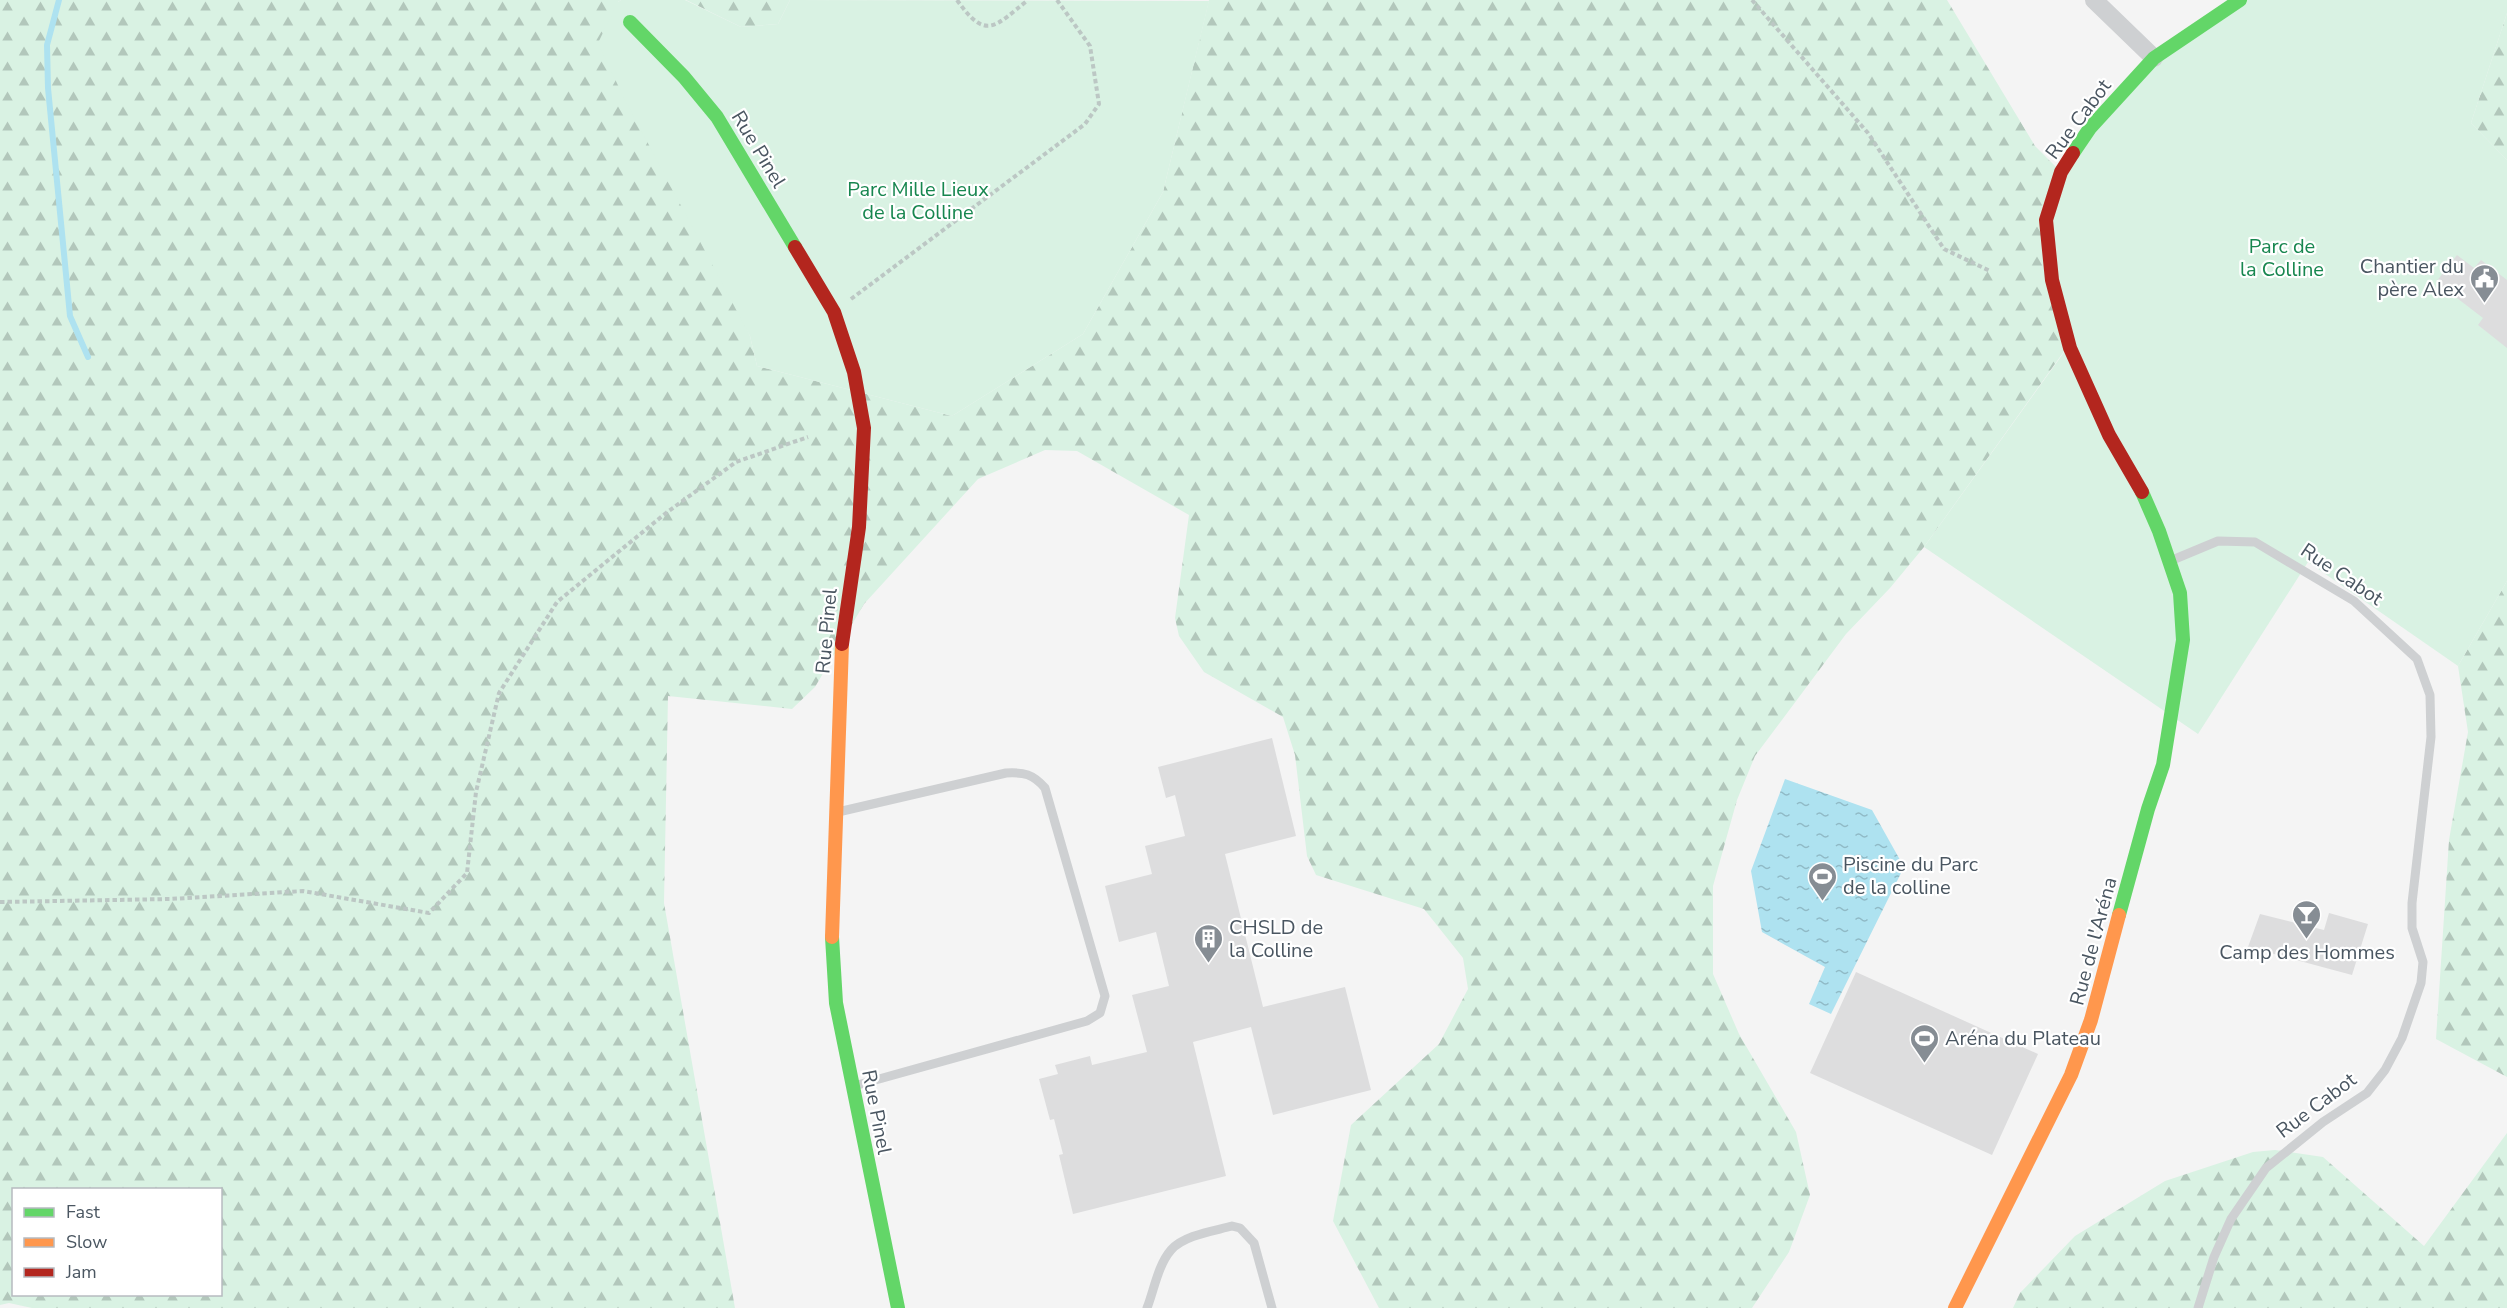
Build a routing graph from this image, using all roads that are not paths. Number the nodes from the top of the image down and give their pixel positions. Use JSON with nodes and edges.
{"nodes":[{"id":1,"x":2094,"y":0,"type":"edge"},
{"id":2,"x":2241,"y":0,"type":"edge"},
{"id":3,"x":630,"y":22,"type":"dead end"},
{"id":4,"x":2154,"y":58,"type":"junction"},
{"id":5,"x":2170,"y":561,"type":"junction"},
{"id":6,"x":835,"y":813,"type":"junction"},
{"id":7,"x":852,"y":1086,"type":"junction"},
{"id":8,"x":898,"y":1308,"type":"edge"},
{"id":9,"x":1147,"y":1308,"type":"edge"},
{"id":10,"x":1272,"y":1308,"type":"edge"},
{"id":11,"x":1955,"y":1308,"type":"edge"},
{"id":12,"x":2198,"y":1308,"type":"edge"}],
"edges":[{"from":1,"to":4,"type":"street"},
{"from":2,"to":4,"type":"street","name":"Rue Cabot"},
{"from":3,"to":6,"type":"street","name":"Rue Pinel"},
{"from":4,"to":5,"type":"street","name":"Rue Cabot"},
{"from":5,"to":11,"type":"street","name":"Rue de l'Aréna"},
{"from":5,"to":12,"type":"lane","name":"Rue Cabot"},
{"from":6,"to":7,"type":"street","name":"Rue Pinel"},
{"from":6,"to":7,"type":"lane"},
{"from":7,"to":8,"type":"street","name":"Rue Pinel"},
{"from":9,"to":10,"type":"lane"}]}
